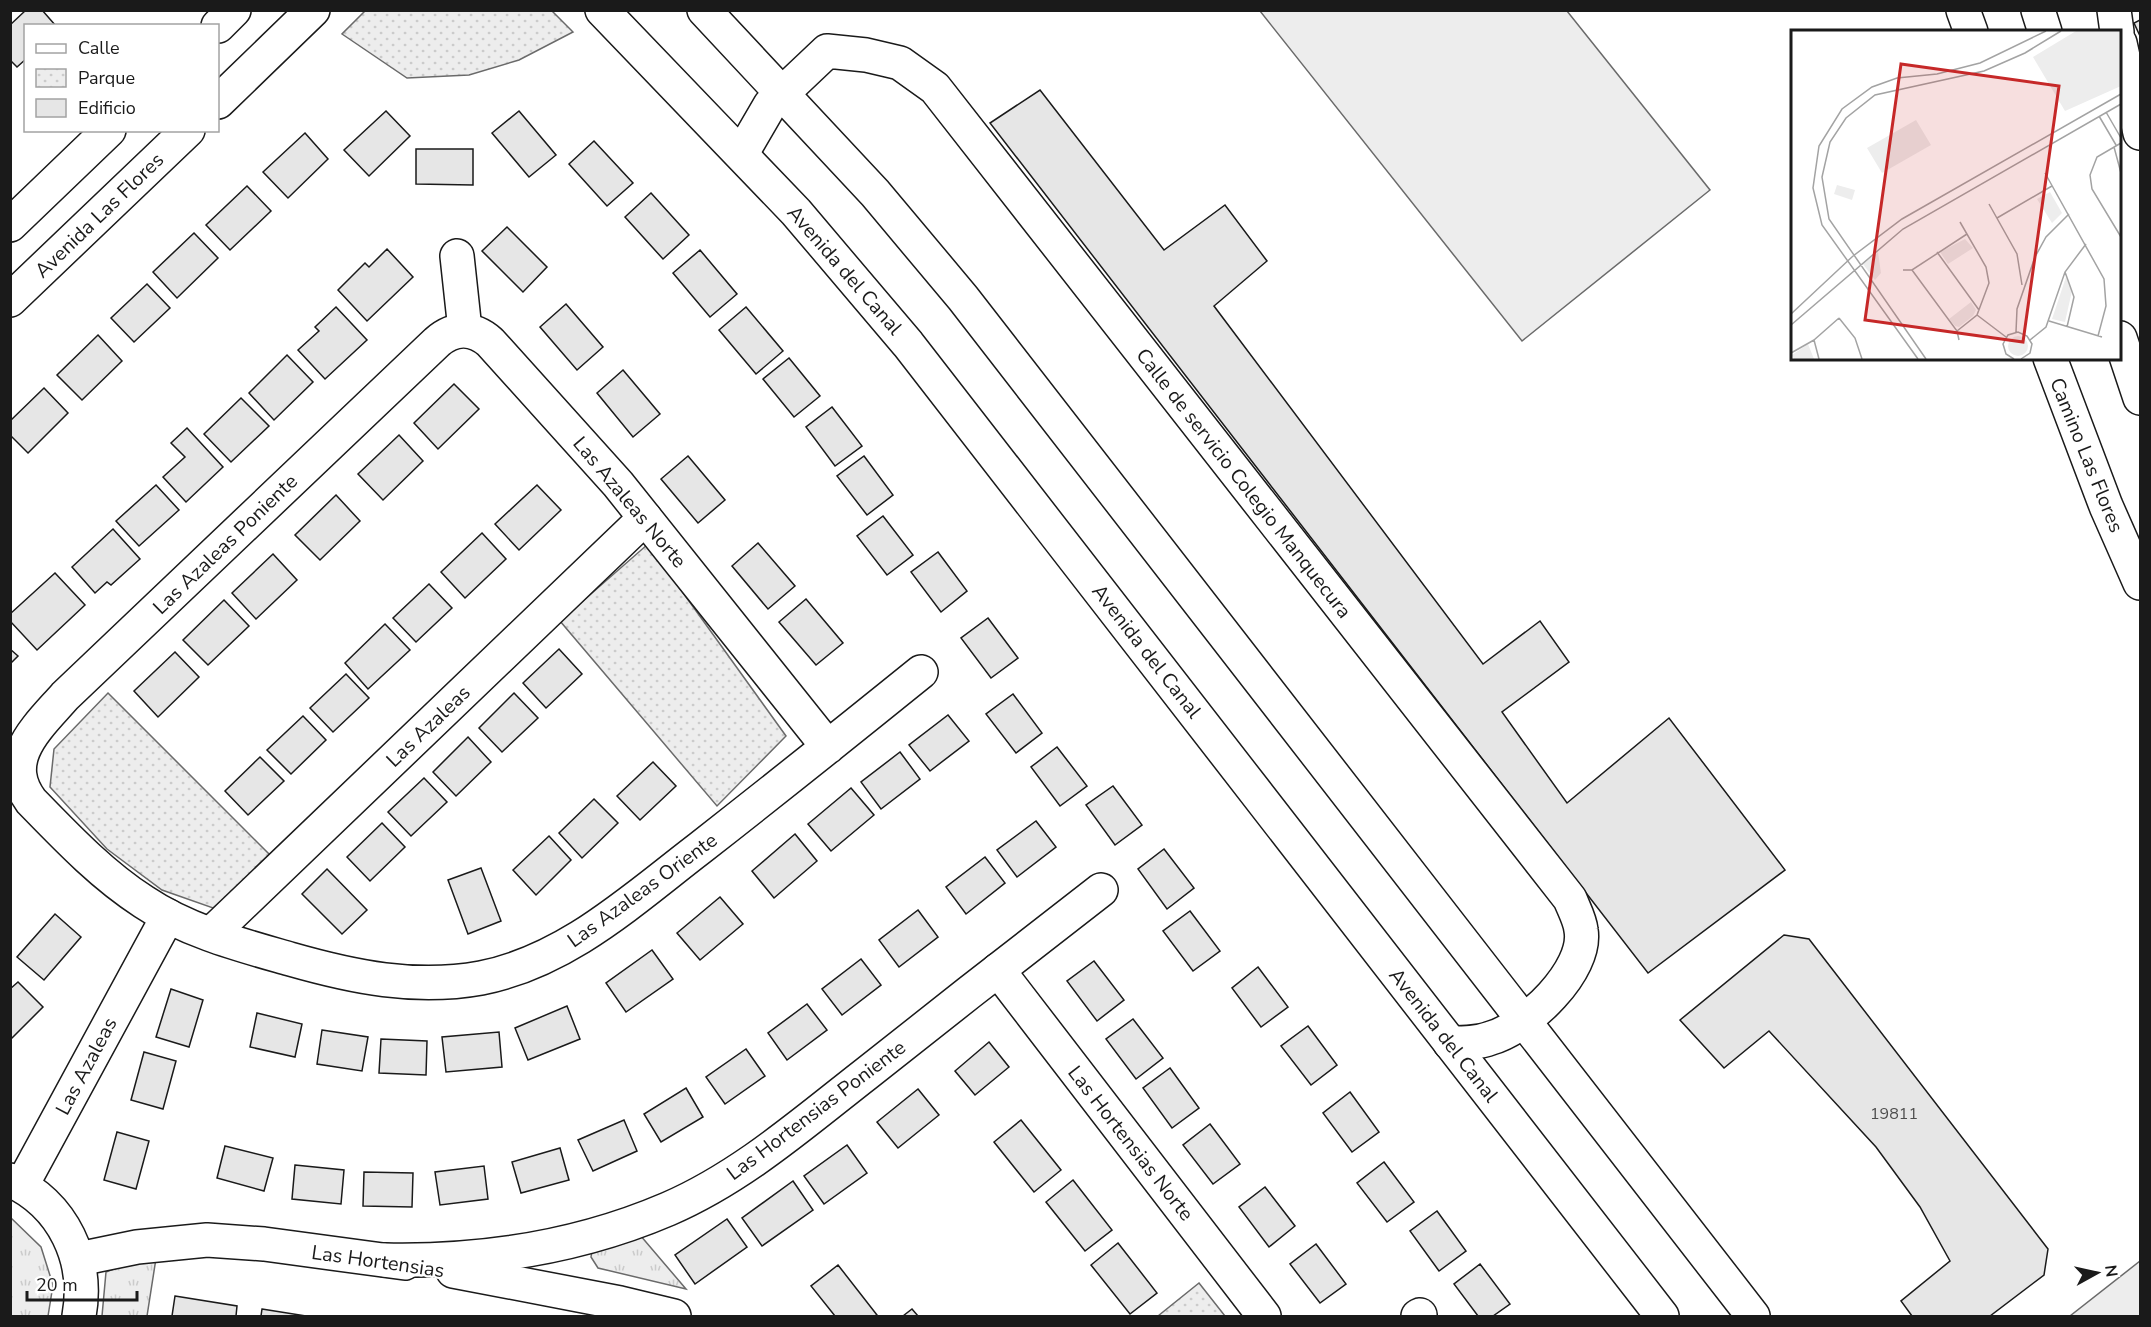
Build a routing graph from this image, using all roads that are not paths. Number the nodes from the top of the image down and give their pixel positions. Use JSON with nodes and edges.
{"nodes":[{"id":1,"x":234,"y":10,"type":"edge"},
{"id":2,"x":313,"y":10,"type":"edge"},
{"id":3,"x":603,"y":10,"type":"edge"},
{"id":4,"x":704,"y":10,"type":"edge"},
{"id":5,"x":1963,"y":10,"type":"edge"},
{"id":6,"x":2038,"y":10,"type":"edge"},
{"id":7,"x":2114,"y":10,"type":"edge"},
{"id":8,"x":219,"y":26,"type":"edge"},
{"id":9,"x":1970,"y":30,"type":"edge"},
{"id":10,"x":2044,"y":30,"type":"edge"},
{"id":11,"x":2117,"y":30,"type":"edge"},
{"id":12,"x":2121,"y":48,"type":"edge"},
{"id":13,"x":782,"y":91,"type":"junction"},
{"id":14,"x":219,"y":101,"type":"edge"},
{"id":15,"x":107,"y":132,"type":"edge"},
{"id":16,"x":186,"y":132,"type":"edge"},
{"id":17,"x":2140,"y":133,"type":"edge"},
{"id":18,"x":742,"y":153,"type":"junction"},
{"id":19,"x":10,"y":225,"type":"edge"},
{"id":20,"x":457,"y":256,"type":"dead end"},
{"id":21,"x":10,"y":300,"type":"edge"},
{"id":22,"x":465,"y":330,"type":"junction"},
{"id":23,"x":2121,"y":342,"type":"edge"},
{"id":24,"x":2051,"y":360,"type":"edge"},
{"id":25,"x":2140,"y":398,"type":"edge"},
{"id":26,"x":645,"y":518,"type":"junction"},
{"id":27,"x":2140,"y":583,"type":"edge"},
{"id":28,"x":921,"y":672,"type":"dead end"},
{"id":29,"x":828,"y":747,"type":"junction"},
{"id":30,"x":15,"y":777,"type":"edge"},
{"id":31,"x":1101,"y":890,"type":"dead end"},
{"id":32,"x":168,"y":916,"type":"junction"},
{"id":33,"x":212,"y":934,"type":"junction"},
{"id":34,"x":998,"y":970,"type":"junction"},
{"id":35,"x":1524,"y":1021,"type":"junction"},
{"id":36,"x":1450,"y":1043,"type":"junction"},
{"id":37,"x":16,"y":1183,"type":"edge"},
{"id":38,"x":79,"y":1259,"type":"junction"},
{"id":39,"x":385,"y":1260,"type":"junction"},
{"id":40,"x":79,"y":1317,"type":"edge"},
{"id":41,"x":674,"y":1317,"type":"edge"},
{"id":42,"x":1264,"y":1317,"type":"edge"},
{"id":43,"x":1662,"y":1317,"type":"edge"},
{"id":44,"x":1753,"y":1317,"type":"edge"}],
"edges":[{"from":1,"to":8,"type":"street"},
{"from":2,"to":14,"type":"street"},
{"from":3,"to":18,"type":"street","name":"Avenida del Canal"},
{"from":4,"to":13,"type":"street"},
{"from":5,"to":9,"type":"street"},
{"from":6,"to":10,"type":"street"},
{"from":7,"to":11,"type":"street"},
{"from":12,"to":17,"type":"street"},
{"from":13,"to":18,"type":"street","name":"Calle de servicio Colegio Manquecura"},
{"from":13,"to":35,"type":"street"},
{"from":13,"to":35,"type":"street","name":"Calle de servicio Colegio Manquecura"},
{"from":15,"to":19,"type":"street"},
{"from":16,"to":21,"type":"street","name":"Avenida Las Flores"},
{"from":18,"to":36,"type":"street","name":"Avenida del Canal"},
{"from":20,"to":22,"type":"street"},
{"from":22,"to":26,"type":"street","name":"Las Azaleas Norte"},
{"from":22,"to":30,"type":"street","name":"Las Azaleas Poniente"},
{"from":23,"to":25,"type":"street"},
{"from":24,"to":27,"type":"street","name":"Camino Las Flores"},
{"from":26,"to":29,"type":"street","name":"Las Azaleas Norte"},
{"from":26,"to":33,"type":"street","name":"Las Azaleas"},
{"from":28,"to":29,"type":"street","name":"Las Azaleas Oriente"},
{"from":29,"to":33,"type":"street","name":"Las Azaleas Oriente"},
{"from":30,"to":32,"type":"street","name":"Las Azaleas Oriente"},
{"from":31,"to":34,"type":"street","name":"Las Hortensias Poniente"},
{"from":32,"to":33,"type":"street","name":"Las Azaleas Oriente"},
{"from":32,"to":37,"type":"street","name":"Las Azaleas"},
{"from":34,"to":39,"type":"street","name":"Las Hortensias Poniente"},
{"from":34,"to":42,"type":"street","name":"Las Hortensias Norte"},
{"from":35,"to":36,"type":"street","name":"Calle de servicio Colegio Manquecura"},
{"from":35,"to":44,"type":"street"},
{"from":36,"to":43,"type":"street","name":"Avenida del Canal"},
{"from":37,"to":38,"type":"street"},
{"from":38,"to":39,"type":"street","name":"Las Hortensias"},
{"from":38,"to":40,"type":"street"},
{"from":39,"to":41,"type":"street","name":"Las Hortensias"}]}
